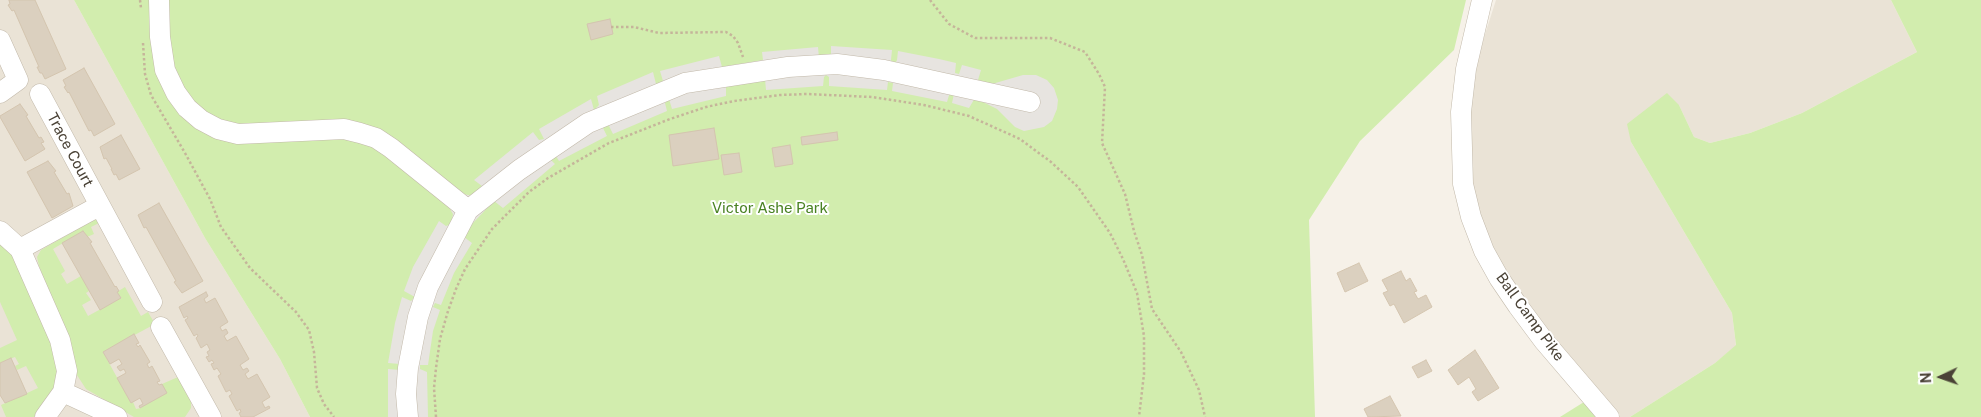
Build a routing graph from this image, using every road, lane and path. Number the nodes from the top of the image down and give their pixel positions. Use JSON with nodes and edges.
{"nodes":[{"id":1,"x":140,"y":0,"type":"edge"},
{"id":2,"x":159,"y":0,"type":"edge"},
{"id":3,"x":930,"y":0,"type":"edge"},
{"id":4,"x":1482,"y":0,"type":"edge"},
{"id":5,"x":141,"y":13,"type":"dead end"},
{"id":6,"x":612,"y":27,"type":"dead end"},
{"id":7,"x":0,"y":40,"type":"edge"},
{"id":8,"x":143,"y":40,"type":"dead end"},
{"id":9,"x":746,"y":73,"type":"junction"},
{"id":10,"x":0,"y":93,"type":"edge"},
{"id":11,"x":40,"y":94,"type":"dead end"},
{"id":12,"x":1030,"y":102,"type":"dead end"},
{"id":13,"x":99,"y":206,"type":"junction"},
{"id":14,"x":468,"y":210,"type":"junction"},
{"id":15,"x":0,"y":231,"type":"edge"},
{"id":16,"x":20,"y":249,"type":"junction"},
{"id":17,"x":152,"y":302,"type":"dead end"},
{"id":18,"x":161,"y":327,"type":"dead end"},
{"id":19,"x":63,"y":392,"type":"junction"},
{"id":20,"x":45,"y":417,"type":"edge"},
{"id":21,"x":116,"y":417,"type":"edge"},
{"id":22,"x":211,"y":417,"type":"edge"},
{"id":23,"x":334,"y":417,"type":"edge"},
{"id":24,"x":408,"y":417,"type":"edge"},
{"id":25,"x":436,"y":417,"type":"edge"},
{"id":26,"x":1139,"y":417,"type":"edge"},
{"id":27,"x":1205,"y":417,"type":"edge"},
{"id":28,"x":1609,"y":417,"type":"edge"}],
"edges":[{"from":1,"to":5,"type":"path"},
{"from":2,"to":14,"type":"street"},
{"from":3,"to":27,"type":"path"},
{"from":4,"to":28,"type":"street","name":"Ball Camp Pike"},
{"from":6,"to":9,"type":"path"},
{"from":7,"to":10,"type":"street"},
{"from":8,"to":23,"type":"path"},
{"from":9,"to":12,"type":"street"},
{"from":9,"to":14,"type":"street"},
{"from":11,"to":13,"type":"street","name":"Trace Court"},
{"from":13,"to":16,"type":"street","name":"Trace Court"},
{"from":13,"to":17,"type":"street","name":"Trace Court"},
{"from":14,"to":24,"type":"street"},
{"from":15,"to":16,"type":"street"},
{"from":16,"to":19,"type":"street"},
{"from":18,"to":22,"type":"street"},
{"from":19,"to":20,"type":"street"},
{"from":19,"to":21,"type":"street"},
{"from":25,"to":26,"type":"path"}]}
